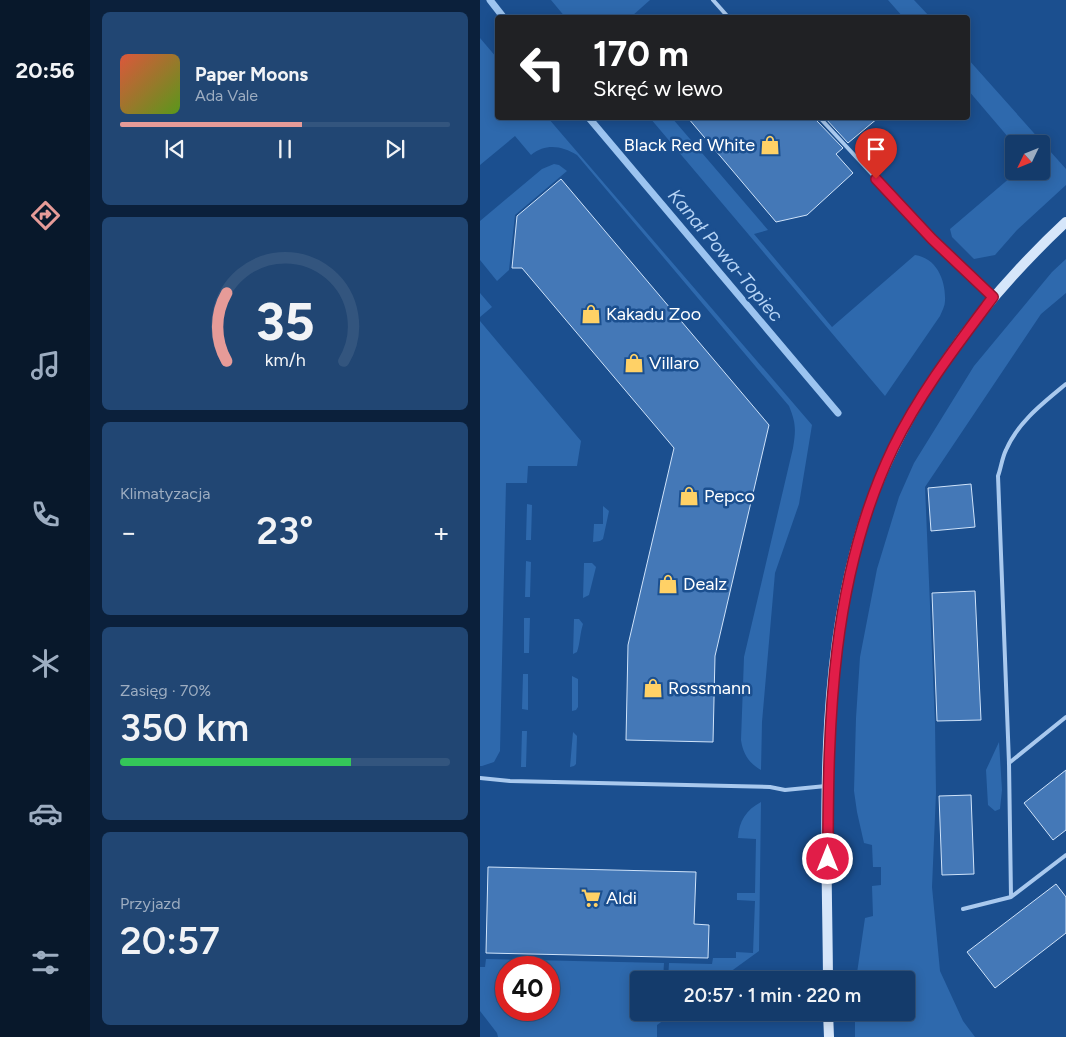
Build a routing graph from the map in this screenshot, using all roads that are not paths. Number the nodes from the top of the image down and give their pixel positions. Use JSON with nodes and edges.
{"nodes":[{"id":1,"x":713,"y":0,"type":"edge"},
{"id":2,"x":726,"y":15,"type":"edge"},
{"id":3,"x":822,"y":120,"type":"edge"},
{"id":4,"x":1066,"y":222,"type":"edge"},
{"id":5,"x":993,"y":297,"type":"junction"},
{"id":6,"x":1066,"y":384,"type":"edge"},
{"id":7,"x":1066,"y":717,"type":"edge"},
{"id":8,"x":1009,"y":763,"type":"junction"},
{"id":9,"x":480,"y":778,"type":"edge"},
{"id":10,"x":828,"y":786,"type":"junction"},
{"id":11,"x":1066,"y":855,"type":"edge"},
{"id":12,"x":1011,"y":897,"type":"junction"},
{"id":13,"x":963,"y":909,"type":"dead end"},
{"id":14,"x":828,"y":971,"type":"edge"},
{"id":15,"x":828,"y":1021,"type":"edge"},
{"id":16,"x":829,"y":1037,"type":"edge"}],
"edges":[{"from":1,"to":2,"type":"lane"},
{"from":3,"to":5,"type":"lane"},
{"from":4,"to":5,"type":"street"},
{"from":5,"to":10,"type":"street"},
{"from":6,"to":8,"type":"lane"},
{"from":7,"to":8,"type":"lane"},
{"from":8,"to":12,"type":"lane"},
{"from":9,"to":10,"type":"lane"},
{"from":10,"to":14,"type":"street"},
{"from":11,"to":12,"type":"lane"},
{"from":12,"to":13,"type":"lane"},
{"from":15,"to":16,"type":"street"}]}
